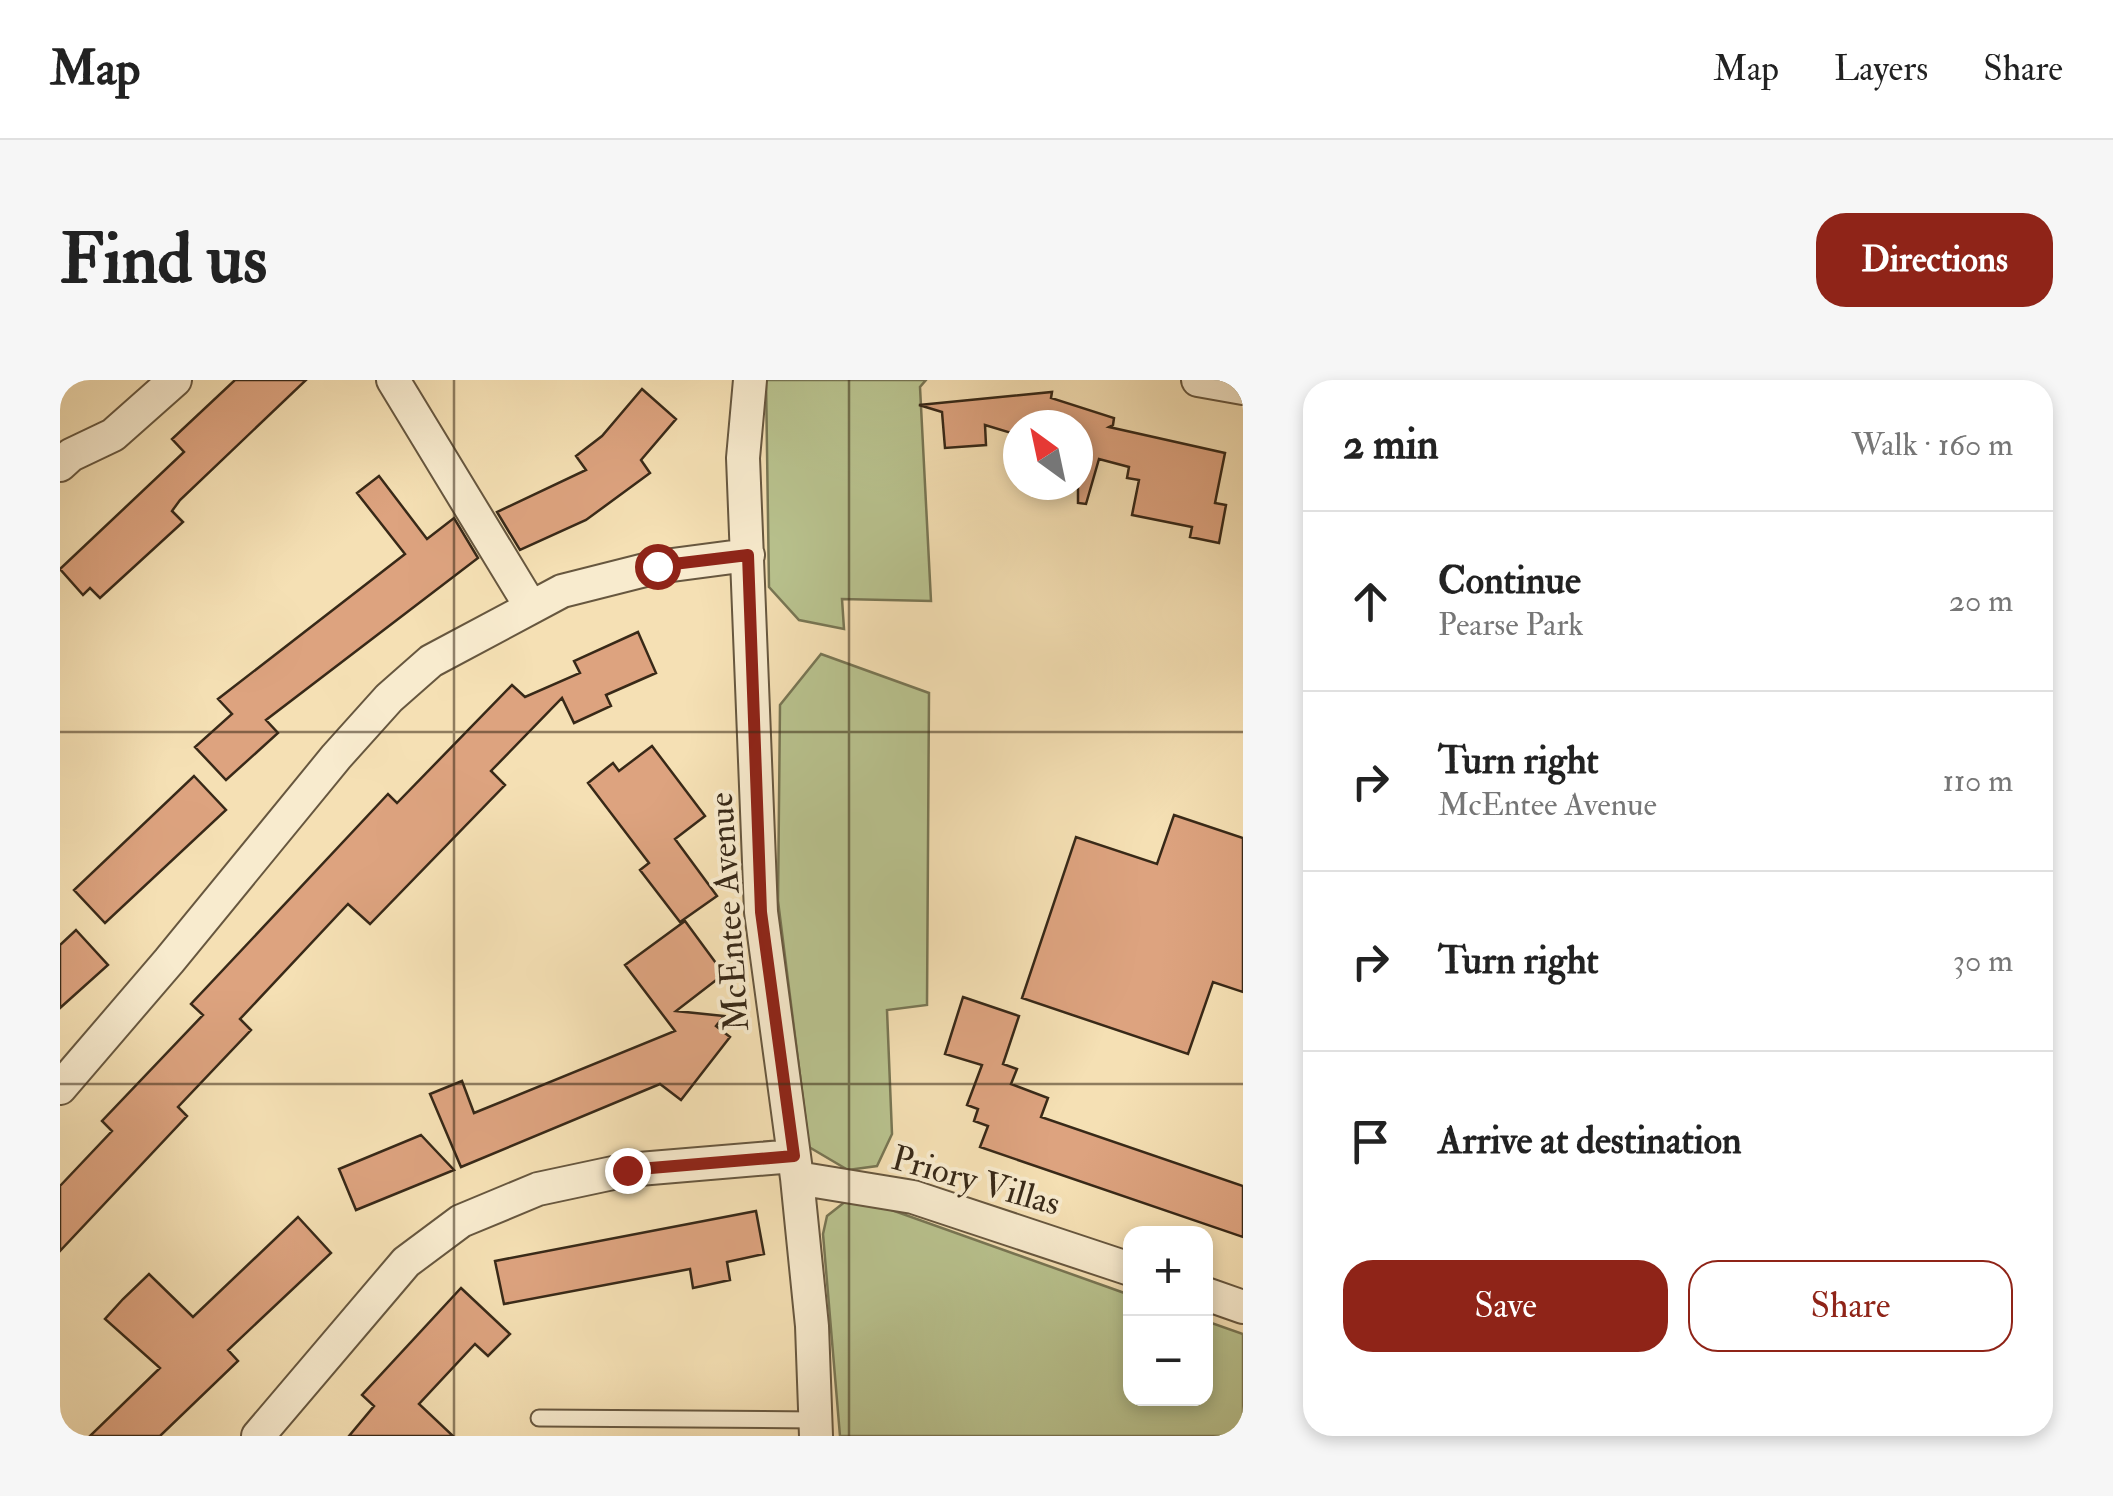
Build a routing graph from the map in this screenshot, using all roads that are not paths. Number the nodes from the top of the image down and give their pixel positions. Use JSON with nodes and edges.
{"nodes":[{"id":1,"x":175,"y":380,"type":"edge"},
{"id":2,"x":393,"y":380,"type":"edge"},
{"id":3,"x":750,"y":380,"type":"edge"},
{"id":4,"x":1198,"y":380,"type":"edge"},
{"id":5,"x":1243,"y":388,"type":"edge"},
{"id":6,"x":60,"y":466,"type":"edge"},
{"id":7,"x":748,"y":555,"type":"junction"},
{"id":8,"x":531,"y":607,"type":"junction"},
{"id":9,"x":60,"y":1088,"type":"edge"},
{"id":10,"x":795,"y":1167,"type":"junction"},
{"id":11,"x":1123,"y":1267,"type":"edge"},
{"id":12,"x":1213,"y":1297,"type":"edge"},
{"id":13,"x":1243,"y":1308,"type":"edge"},
{"id":14,"x":539,"y":1418,"type":"dead end"},
{"id":15,"x":816,"y":1428,"type":"edge"},
{"id":16,"x":258,"y":1436,"type":"edge"}],
"edges":[{"from":1,"to":6,"type":"street"},
{"from":2,"to":8,"type":"street"},
{"from":3,"to":7,"type":"street","name":"McEntee Avenue"},
{"from":4,"to":5,"type":"street"},
{"from":7,"to":8,"type":"street"},
{"from":7,"to":10,"type":"street","name":"McEntee Avenue"},
{"from":8,"to":9,"type":"street"},
{"from":10,"to":11,"type":"street","name":"Priory Villas"},
{"from":10,"to":15,"type":"street","name":"McEntee Avenue"},
{"from":10,"to":16,"type":"street","name":"Priory Villas"},
{"from":12,"to":13,"type":"street"},
{"from":14,"to":15,"type":"lane"}]}
